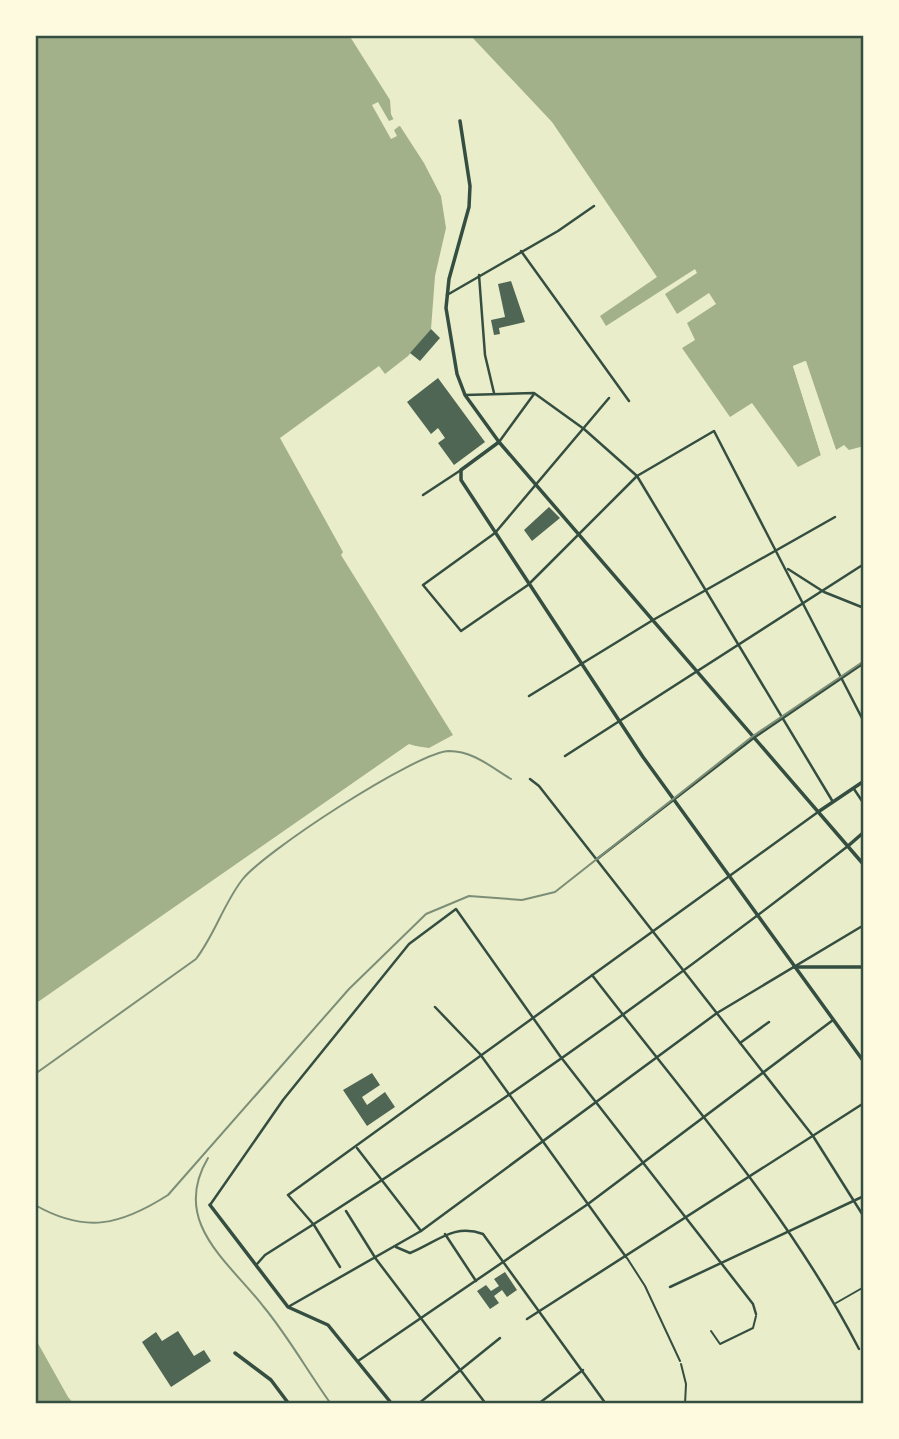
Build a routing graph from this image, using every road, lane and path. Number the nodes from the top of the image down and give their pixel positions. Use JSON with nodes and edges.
{"nodes":[{"id":1,"x":460,"y":121,"type":"dead end"},
{"id":2,"x":594,"y":206,"type":"dead end"},
{"id":3,"x":521,"y":251,"type":"junction"},
{"id":4,"x":479,"y":275,"type":"junction"},
{"id":5,"x":447,"y":295,"type":"junction"},
{"id":6,"x":494,"y":393,"type":"junction"},
{"id":7,"x":534,"y":393,"type":"junction"},
{"id":8,"x":465,"y":395,"type":"junction"},
{"id":9,"x":609,"y":398,"type":"dead end"},
{"id":10,"x":629,"y":401,"type":"dead end"},
{"id":11,"x":584,"y":429,"type":"junction"},
{"id":12,"x":499,"y":442,"type":"junction"},
{"id":13,"x":461,"y":470,"type":"junction"},
{"id":14,"x":637,"y":476,"type":"junction"},
{"id":15,"x":536,"y":484,"type":"junction"},
{"id":16,"x":423,"y":495,"type":"dead end"},
{"id":17,"x":835,"y":517,"type":"dead end"},
{"id":18,"x":495,"y":533,"type":"junction"},
{"id":19,"x":582,"y":534,"type":"junction"},
{"id":20,"x":778,"y":551,"type":"junction"},
{"id":21,"x":864,"y":565,"type":"edge"},
{"id":22,"x":786,"y":566,"type":"junction"},
{"id":23,"x":528,"y":585,"type":"junction"},
{"id":24,"x":706,"y":590,"type":"junction"},
{"id":25,"x":824,"y":592,"type":"junction"},
{"id":26,"x":804,"y":604,"type":"junction"},
{"id":27,"x":864,"y":608,"type":"edge"},
{"id":28,"x":653,"y":620,"type":"junction"},
{"id":29,"x":737,"y":643,"type":"junction"},
{"id":30,"x":864,"y":663,"type":"edge"},
{"id":31,"x":581,"y":664,"type":"junction"},
{"id":32,"x":698,"y":669,"type":"junction"},
{"id":33,"x":842,"y":677,"type":"junction"},
{"id":34,"x":529,"y":696,"type":"dead end"},
{"id":35,"x":782,"y":718,"type":"junction"},
{"id":36,"x":864,"y":722,"type":"edge"},
{"id":37,"x":620,"y":723,"type":"junction"},
{"id":38,"x":755,"y":737,"type":"junction"},
{"id":39,"x":565,"y":756,"type":"dead end"},
{"id":40,"x":530,"y":779,"type":"dead end"},
{"id":41,"x":864,"y":781,"type":"edge"},
{"id":42,"x":853,"y":788,"type":"junction"},
{"id":43,"x":674,"y":799,"type":"junction"},
{"id":44,"x":833,"y":802,"type":"junction"},
{"id":45,"x":864,"y":804,"type":"edge"},
{"id":46,"x":818,"y":812,"type":"junction"},
{"id":47,"x":864,"y":832,"type":"edge"},
{"id":48,"x":848,"y":846,"type":"junction"},
{"id":49,"x":597,"y":859,"type":"junction"},
{"id":50,"x":864,"y":865,"type":"edge"},
{"id":51,"x":730,"y":875,"type":"junction"},
{"id":52,"x":759,"y":915,"type":"junction"},
{"id":53,"x":864,"y":925,"type":"edge"},
{"id":54,"x":651,"y":930,"type":"junction"},
{"id":55,"x":794,"y":967,"type":"junction"},
{"id":56,"x":864,"y":967,"type":"edge"},
{"id":57,"x":683,"y":970,"type":"junction"},
{"id":58,"x":592,"y":975,"type":"junction"},
{"id":59,"x":435,"y":1007,"type":"dead end"},
{"id":60,"x":622,"y":1013,"type":"junction"},
{"id":61,"x":718,"y":1013,"type":"junction"},
{"id":62,"x":533,"y":1019,"type":"junction"},
{"id":63,"x":833,"y":1020,"type":"junction"},
{"id":64,"x":769,"y":1022,"type":"dead end"},
{"id":65,"x":740,"y":1043,"type":"junction"},
{"id":66,"x":480,"y":1054,"type":"junction"},
{"id":67,"x":560,"y":1056,"type":"junction"},
{"id":68,"x":656,"y":1057,"type":"junction"},
{"id":69,"x":864,"y":1062,"type":"edge"},
{"id":70,"x":763,"y":1072,"type":"junction"},
{"id":71,"x":507,"y":1093,"type":"junction"},
{"id":72,"x":595,"y":1101,"type":"junction"},
{"id":73,"x":864,"y":1103,"type":"edge"},
{"id":74,"x":703,"y":1118,"type":"junction"},
{"id":75,"x":813,"y":1136,"type":"junction"},
{"id":76,"x":542,"y":1141,"type":"junction"},
{"id":77,"x":356,"y":1147,"type":"junction"},
{"id":78,"x":644,"y":1162,"type":"junction"},
{"id":79,"x":748,"y":1177,"type":"junction"},
{"id":80,"x":383,"y":1180,"type":"junction"},
{"id":81,"x":864,"y":1196,"type":"edge"},
{"id":82,"x":854,"y":1201,"type":"junction"},
{"id":83,"x":588,"y":1204,"type":"junction"},
{"id":84,"x":210,"y":1205,"type":"joint"},
{"id":85,"x":346,"y":1212,"type":"dead end"},
{"id":86,"x":864,"y":1217,"type":"edge"},
{"id":87,"x":686,"y":1218,"type":"junction"},
{"id":88,"x":314,"y":1225,"type":"junction"},
{"id":89,"x":421,"y":1231,"type":"junction"},
{"id":90,"x":789,"y":1231,"type":"junction"},
{"id":91,"x":445,"y":1234,"type":"junction"},
{"id":92,"x":397,"y":1247,"type":"junction"},
{"id":93,"x":627,"y":1258,"type":"junction"},
{"id":94,"x":376,"y":1259,"type":"junction"},
{"id":95,"x":504,"y":1262,"type":"junction"},
{"id":96,"x":721,"y":1263,"type":"junction"},
{"id":97,"x":257,"y":1264,"type":"junction"},
{"id":98,"x":340,"y":1267,"type":"dead end"},
{"id":99,"x":475,"y":1280,"type":"junction"},
{"id":100,"x":670,"y":1287,"type":"dead end"},
{"id":101,"x":864,"y":1287,"type":"edge"},
{"id":102,"x":836,"y":1303,"type":"junction"},
{"id":103,"x":288,"y":1307,"type":"junction"},
{"id":104,"x":540,"y":1310,"type":"junction"},
{"id":105,"x":756,"y":1314,"type":"joint"},
{"id":106,"x":419,"y":1317,"type":"junction"},
{"id":107,"x":527,"y":1319,"type":"dead end"},
{"id":108,"x":711,"y":1331,"type":"dead end"},
{"id":109,"x":500,"y":1338,"type":"dead end"},
{"id":110,"x":859,"y":1349,"type":"dead end"},
{"id":111,"x":235,"y":1353,"type":"dead end"},
{"id":112,"x":358,"y":1361,"type":"junction"},
{"id":113,"x":680,"y":1361,"type":"joint"},
{"id":114,"x":583,"y":1370,"type":"junction"},
{"id":115,"x":461,"y":1371,"type":"junction"},
{"id":116,"x":289,"y":1404,"type":"edge"},
{"id":117,"x":392,"y":1404,"type":"edge"},
{"id":118,"x":418,"y":1404,"type":"edge"},
{"id":119,"x":486,"y":1404,"type":"edge"},
{"id":120,"x":538,"y":1404,"type":"edge"},
{"id":121,"x":606,"y":1404,"type":"edge"},
{"id":122,"x":685,"y":1404,"type":"edge"}],
"edges":[{"from":1,"to":5,"type":"main road"},
{"from":2,"to":3,"type":"street"},
{"from":3,"to":4,"type":"street"},
{"from":3,"to":10,"type":"street"},
{"from":4,"to":5,"type":"street"},
{"from":4,"to":6,"type":"street"},
{"from":5,"to":8,"type":"main road"},
{"from":6,"to":7,"type":"street"},
{"from":6,"to":8,"type":"street"},
{"from":7,"to":11,"type":"street"},
{"from":7,"to":12,"type":"street"},
{"from":8,"to":12,"type":"main road"},
{"from":9,"to":11,"type":"street"},
{"from":11,"to":14,"type":"street"},
{"from":11,"to":15,"type":"street"},
{"from":12,"to":13,"type":"main road"},
{"from":12,"to":15,"type":"main road"},
{"from":13,"to":16,"type":"street"},
{"from":13,"to":18,"type":"main road"},
{"from":14,"to":19,"type":"street"},
{"from":14,"to":20,"type":"street"},
{"from":14,"to":24,"type":"street"},
{"from":15,"to":18,"type":"street"},
{"from":15,"to":19,"type":"main road"},
{"from":17,"to":20,"type":"street"},
{"from":18,"to":23,"type":"main road"},
{"from":18,"to":23,"type":"street"},
{"from":19,"to":23,"type":"street"},
{"from":19,"to":28,"type":"main road"},
{"from":20,"to":22,"type":"street"},
{"from":20,"to":24,"type":"street"},
{"from":21,"to":25,"type":"street"},
{"from":22,"to":25,"type":"street"},
{"from":22,"to":26,"type":"street"},
{"from":23,"to":31,"type":"main road"},
{"from":24,"to":28,"type":"street"},
{"from":24,"to":29,"type":"street"},
{"from":25,"to":26,"type":"street"},
{"from":25,"to":27,"type":"street"},
{"from":26,"to":29,"type":"street"},
{"from":26,"to":33,"type":"street"},
{"from":28,"to":31,"type":"street"},
{"from":28,"to":32,"type":"main road"},
{"from":29,"to":32,"type":"street"},
{"from":29,"to":35,"type":"street"},
{"from":30,"to":33,"type":"street"},
{"from":31,"to":34,"type":"street"},
{"from":31,"to":37,"type":"main road"},
{"from":32,"to":37,"type":"street"},
{"from":32,"to":38,"type":"main road"},
{"from":33,"to":35,"type":"street"},
{"from":33,"to":36,"type":"street"},
{"from":35,"to":38,"type":"street"},
{"from":35,"to":44,"type":"street"},
{"from":37,"to":39,"type":"street"},
{"from":37,"to":43,"type":"main road"},
{"from":38,"to":43,"type":"street"},
{"from":38,"to":46,"type":"main road"},
{"from":40,"to":49,"type":"street"},
{"from":41,"to":42,"type":"main road"},
{"from":42,"to":44,"type":"main road"},
{"from":42,"to":45,"type":"street"},
{"from":43,"to":49,"type":"street"},
{"from":43,"to":51,"type":"main road"},
{"from":44,"to":46,"type":"main road"},
{"from":46,"to":48,"type":"main road"},
{"from":46,"to":51,"type":"street"},
{"from":47,"to":48,"type":"main road"},
{"from":48,"to":50,"type":"main road"},
{"from":48,"to":52,"type":"street"},
{"from":49,"to":54,"type":"street"},
{"from":51,"to":52,"type":"main road"},
{"from":51,"to":54,"type":"street"},
{"from":52,"to":55,"type":"main road"},
{"from":52,"to":57,"type":"street"},
{"from":53,"to":55,"type":"street"},
{"from":54,"to":57,"type":"street"},
{"from":54,"to":58,"type":"street"},
{"from":55,"to":56,"type":"main road"},
{"from":55,"to":61,"type":"street"},
{"from":55,"to":63,"type":"main road"},
{"from":57,"to":60,"type":"street"},
{"from":57,"to":61,"type":"street"},
{"from":58,"to":60,"type":"street"},
{"from":58,"to":62,"type":"street"},
{"from":59,"to":66,"type":"street"},
{"from":60,"to":67,"type":"street"},
{"from":60,"to":68,"type":"street"},
{"from":61,"to":65,"type":"street"},
{"from":61,"to":68,"type":"street"},
{"from":62,"to":66,"type":"street"},
{"from":62,"to":67,"type":"street"},
{"from":62,"to":84,"type":"street"},
{"from":63,"to":69,"type":"main road"},
{"from":63,"to":70,"type":"street"},
{"from":64,"to":65,"type":"street"},
{"from":65,"to":70,"type":"street"},
{"from":66,"to":71,"type":"street"},
{"from":66,"to":77,"type":"street"},
{"from":67,"to":71,"type":"street"},
{"from":67,"to":72,"type":"street"},
{"from":68,"to":72,"type":"street"},
{"from":68,"to":74,"type":"street"},
{"from":70,"to":74,"type":"street"},
{"from":70,"to":75,"type":"street"},
{"from":71,"to":76,"type":"street"},
{"from":71,"to":80,"type":"street"},
{"from":72,"to":76,"type":"street"},
{"from":72,"to":78,"type":"street"},
{"from":73,"to":75,"type":"street"},
{"from":74,"to":78,"type":"street"},
{"from":74,"to":79,"type":"street"},
{"from":75,"to":79,"type":"street"},
{"from":75,"to":82,"type":"street"},
{"from":76,"to":83,"type":"street"},
{"from":76,"to":89,"type":"street"},
{"from":77,"to":80,"type":"street"},
{"from":77,"to":88,"type":"street"},
{"from":78,"to":83,"type":"street"},
{"from":78,"to":87,"type":"street"},
{"from":79,"to":87,"type":"street"},
{"from":79,"to":90,"type":"street"},
{"from":80,"to":88,"type":"street"},
{"from":80,"to":89,"type":"street"},
{"from":81,"to":82,"type":"street"},
{"from":82,"to":86,"type":"street"},
{"from":82,"to":90,"type":"street"},
{"from":83,"to":93,"type":"street"},
{"from":83,"to":95,"type":"street"},
{"from":84,"to":97,"type":"main road"},
{"from":85,"to":94,"type":"street"},
{"from":87,"to":93,"type":"street"},
{"from":87,"to":96,"type":"street"},
{"from":88,"to":97,"type":"street"},
{"from":88,"to":98,"type":"street"},
{"from":89,"to":92,"type":"street"},
{"from":90,"to":96,"type":"street"},
{"from":90,"to":102,"type":"street"},
{"from":91,"to":92,"type":"street"},
{"from":91,"to":95,"type":"street"},
{"from":91,"to":99,"type":"street"},
{"from":92,"to":94,"type":"street"},
{"from":93,"to":104,"type":"street"},
{"from":93,"to":113,"type":"lane"},
{"from":94,"to":103,"type":"street"},
{"from":94,"to":106,"type":"street"},
{"from":95,"to":99,"type":"street"},
{"from":95,"to":104,"type":"street"},
{"from":96,"to":100,"type":"street"},
{"from":96,"to":105,"type":"street"},
{"from":97,"to":103,"type":"main road"},
{"from":99,"to":106,"type":"street"},
{"from":101,"to":102,"type":"lane"},
{"from":102,"to":110,"type":"street"},
{"from":103,"to":112,"type":"main road"},
{"from":104,"to":107,"type":"street"},
{"from":104,"to":114,"type":"street"},
{"from":105,"to":108,"type":"lane"},
{"from":106,"to":112,"type":"street"},
{"from":106,"to":115,"type":"street"},
{"from":109,"to":115,"type":"street"},
{"from":111,"to":116,"type":"main road"},
{"from":112,"to":117,"type":"main road"},
{"from":113,"to":122,"type":"path"},
{"from":114,"to":120,"type":"street"},
{"from":114,"to":121,"type":"street"},
{"from":115,"to":118,"type":"street"},
{"from":115,"to":119,"type":"street"}]}
